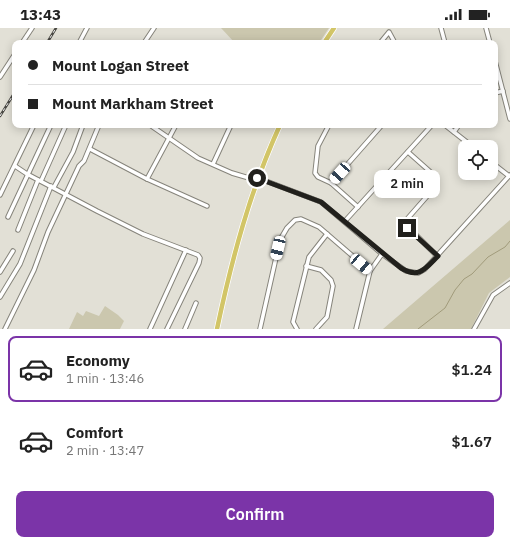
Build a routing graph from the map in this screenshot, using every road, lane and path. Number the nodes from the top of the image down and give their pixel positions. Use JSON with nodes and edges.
{"nodes":[{"id":1,"x":32,"y":28,"type":"edge"},
{"id":2,"x":87,"y":28,"type":"edge"},
{"id":3,"x":154,"y":28,"type":"edge"},
{"id":4,"x":334,"y":28,"type":"edge"},
{"id":5,"x":393,"y":28,"type":"edge"},
{"id":6,"x":441,"y":28,"type":"edge"},
{"id":7,"x":486,"y":28,"type":"edge"},
{"id":8,"x":389,"y":32,"type":"junction"},
{"id":9,"x":24,"y":40,"type":"edge"},
{"id":10,"x":81,"y":40,"type":"edge"},
{"id":11,"x":146,"y":40,"type":"edge"},
{"id":12,"x":326,"y":40,"type":"edge"},
{"id":13,"x":382,"y":40,"type":"edge"},
{"id":14,"x":393,"y":40,"type":"edge"},
{"id":15,"x":444,"y":40,"type":"edge"},
{"id":16,"x":489,"y":40,"type":"edge"},
{"id":17,"x":12,"y":59,"type":"edge"},
{"id":18,"x":498,"y":72,"type":"edge"},
{"id":19,"x":0,"y":77,"type":"edge"},
{"id":20,"x":503,"y":91,"type":"junction"},
{"id":21,"x":498,"y":93,"type":"edge"},
{"id":22,"x":510,"y":119,"type":"edge"},
{"id":23,"x":33,"y":128,"type":"edge"},
{"id":24,"x":50,"y":128,"type":"edge"},
{"id":25,"x":65,"y":128,"type":"edge"},
{"id":26,"x":82,"y":128,"type":"edge"},
{"id":27,"x":98,"y":128,"type":"edge"},
{"id":28,"x":154,"y":128,"type":"edge"},
{"id":29,"x":174,"y":128,"type":"edge"},
{"id":30,"x":229,"y":128,"type":"edge"},
{"id":31,"x":279,"y":128,"type":"edge"},
{"id":32,"x":327,"y":128,"type":"edge"},
{"id":33,"x":379,"y":128,"type":"edge"},
{"id":34,"x":429,"y":128,"type":"edge"},
{"id":35,"x":449,"y":128,"type":"edge"},
{"id":36,"x":457,"y":128,"type":"edge"},
{"id":37,"x":454,"y":132,"type":"junction"},
{"id":38,"x":169,"y":138,"type":"junction"},
{"id":39,"x":464,"y":140,"type":"edge"},
{"id":40,"x":90,"y":149,"type":"junction"},
{"id":41,"x":408,"y":152,"type":"junction"},
{"id":42,"x":213,"y":164,"type":"junction"},
{"id":43,"x":15,"y":166,"type":"junction"},
{"id":44,"x":498,"y":167,"type":"edge"},
{"id":45,"x":27,"y":174,"type":"junction"},
{"id":46,"x":510,"y":175,"type":"edge"},
{"id":47,"x":147,"y":179,"type":"junction"},
{"id":48,"x":257,"y":179,"type":"junction"},
{"id":49,"x":40,"y":181,"type":"junction"},
{"id":50,"x":331,"y":183,"type":"junction"},
{"id":51,"x":52,"y":187,"type":"junction"},
{"id":52,"x":0,"y":195,"type":"edge"},
{"id":53,"x":66,"y":195,"type":"junction"},
{"id":54,"x":207,"y":206,"type":"dead end"},
{"id":55,"x":358,"y":207,"type":"junction"},
{"id":56,"x":8,"y":217,"type":"dead end"},
{"id":57,"x":345,"y":221,"type":"junction"},
{"id":58,"x":18,"y":230,"type":"dead end"},
{"id":59,"x":327,"y":234,"type":"junction"},
{"id":60,"x":186,"y":250,"type":"junction"},
{"id":61,"x":12,"y":251,"type":"dead end"},
{"id":62,"x":382,"y":254,"type":"junction"},
{"id":63,"x":438,"y":256,"type":"junction"},
{"id":64,"x":306,"y":266,"type":"junction"},
{"id":65,"x":0,"y":272,"type":"edge"},
{"id":66,"x":370,"y":272,"type":"junction"},
{"id":67,"x":510,"y":283,"type":"edge"},
{"id":68,"x":0,"y":297,"type":"edge"},
{"id":69,"x":196,"y":303,"type":"dead end"},
{"id":70,"x":5,"y":329,"type":"edge"},
{"id":71,"x":150,"y":329,"type":"edge"},
{"id":72,"x":167,"y":329,"type":"edge"},
{"id":73,"x":185,"y":329,"type":"edge"},
{"id":74,"x":217,"y":329,"type":"edge"},
{"id":75,"x":260,"y":329,"type":"edge"},
{"id":76,"x":297,"y":329,"type":"edge"},
{"id":77,"x":316,"y":329,"type":"edge"},
{"id":78,"x":356,"y":329,"type":"edge"},
{"id":79,"x":474,"y":329,"type":"edge"}],
"edges":[{"from":1,"to":9,"type":"street"},
{"from":2,"to":10,"type":"street"},
{"from":3,"to":11,"type":"street"},
{"from":4,"to":12,"type":"main road"},
{"from":5,"to":8,"type":"street"},
{"from":6,"to":15,"type":"street"},
{"from":7,"to":16,"type":"street"},
{"from":8,"to":13,"type":"street"},
{"from":8,"to":14,"type":"street"},
{"from":17,"to":19,"type":"street"},
{"from":18,"to":20,"type":"street"},
{"from":20,"to":21,"type":"street"},
{"from":20,"to":22,"type":"street"},
{"from":23,"to":43,"type":"street"},
{"from":24,"to":45,"type":"street"},
{"from":25,"to":49,"type":"street"},
{"from":26,"to":51,"type":"street"},
{"from":27,"to":40,"type":"street"},
{"from":28,"to":38,"type":"street"},
{"from":29,"to":38,"type":"street"},
{"from":30,"to":42,"type":"street"},
{"from":31,"to":48,"type":"main road"},
{"from":32,"to":50,"type":"street"},
{"from":33,"to":50,"type":"street"},
{"from":34,"to":41,"type":"street"},
{"from":35,"to":37,"type":"street"},
{"from":36,"to":37,"type":"street"},
{"from":37,"to":39,"type":"street"},
{"from":38,"to":42,"type":"street"},
{"from":38,"to":47,"type":"street"},
{"from":40,"to":47,"type":"street"},
{"from":40,"to":53,"type":"street"},
{"from":41,"to":55,"type":"street"},
{"from":41,"to":63,"type":"street"},
{"from":42,"to":48,"type":"street"},
{"from":43,"to":45,"type":"street"},
{"from":43,"to":52,"type":"street"},
{"from":44,"to":46,"type":"street"},
{"from":45,"to":49,"type":"street"},
{"from":45,"to":56,"type":"street"},
{"from":46,"to":63,"type":"street"},
{"from":47,"to":54,"type":"street"},
{"from":48,"to":57,"type":"street"},
{"from":48,"to":74,"type":"main road"},
{"from":49,"to":51,"type":"street"},
{"from":49,"to":58,"type":"street"},
{"from":50,"to":55,"type":"street"},
{"from":51,"to":53,"type":"street"},
{"from":51,"to":68,"type":"street"},
{"from":53,"to":60,"type":"street"},
{"from":53,"to":70,"type":"street"},
{"from":55,"to":57,"type":"street"},
{"from":57,"to":62,"type":"street"},
{"from":59,"to":64,"type":"street"},
{"from":59,"to":66,"type":"street"},
{"from":59,"to":75,"type":"street"},
{"from":60,"to":71,"type":"street"},
{"from":60,"to":72,"type":"street"},
{"from":61,"to":65,"type":"street"},
{"from":62,"to":63,"type":"street"},
{"from":62,"to":66,"type":"street"},
{"from":64,"to":76,"type":"street"},
{"from":64,"to":77,"type":"street"},
{"from":66,"to":78,"type":"street"},
{"from":67,"to":79,"type":"street"},
{"from":69,"to":73,"type":"street"}]}
